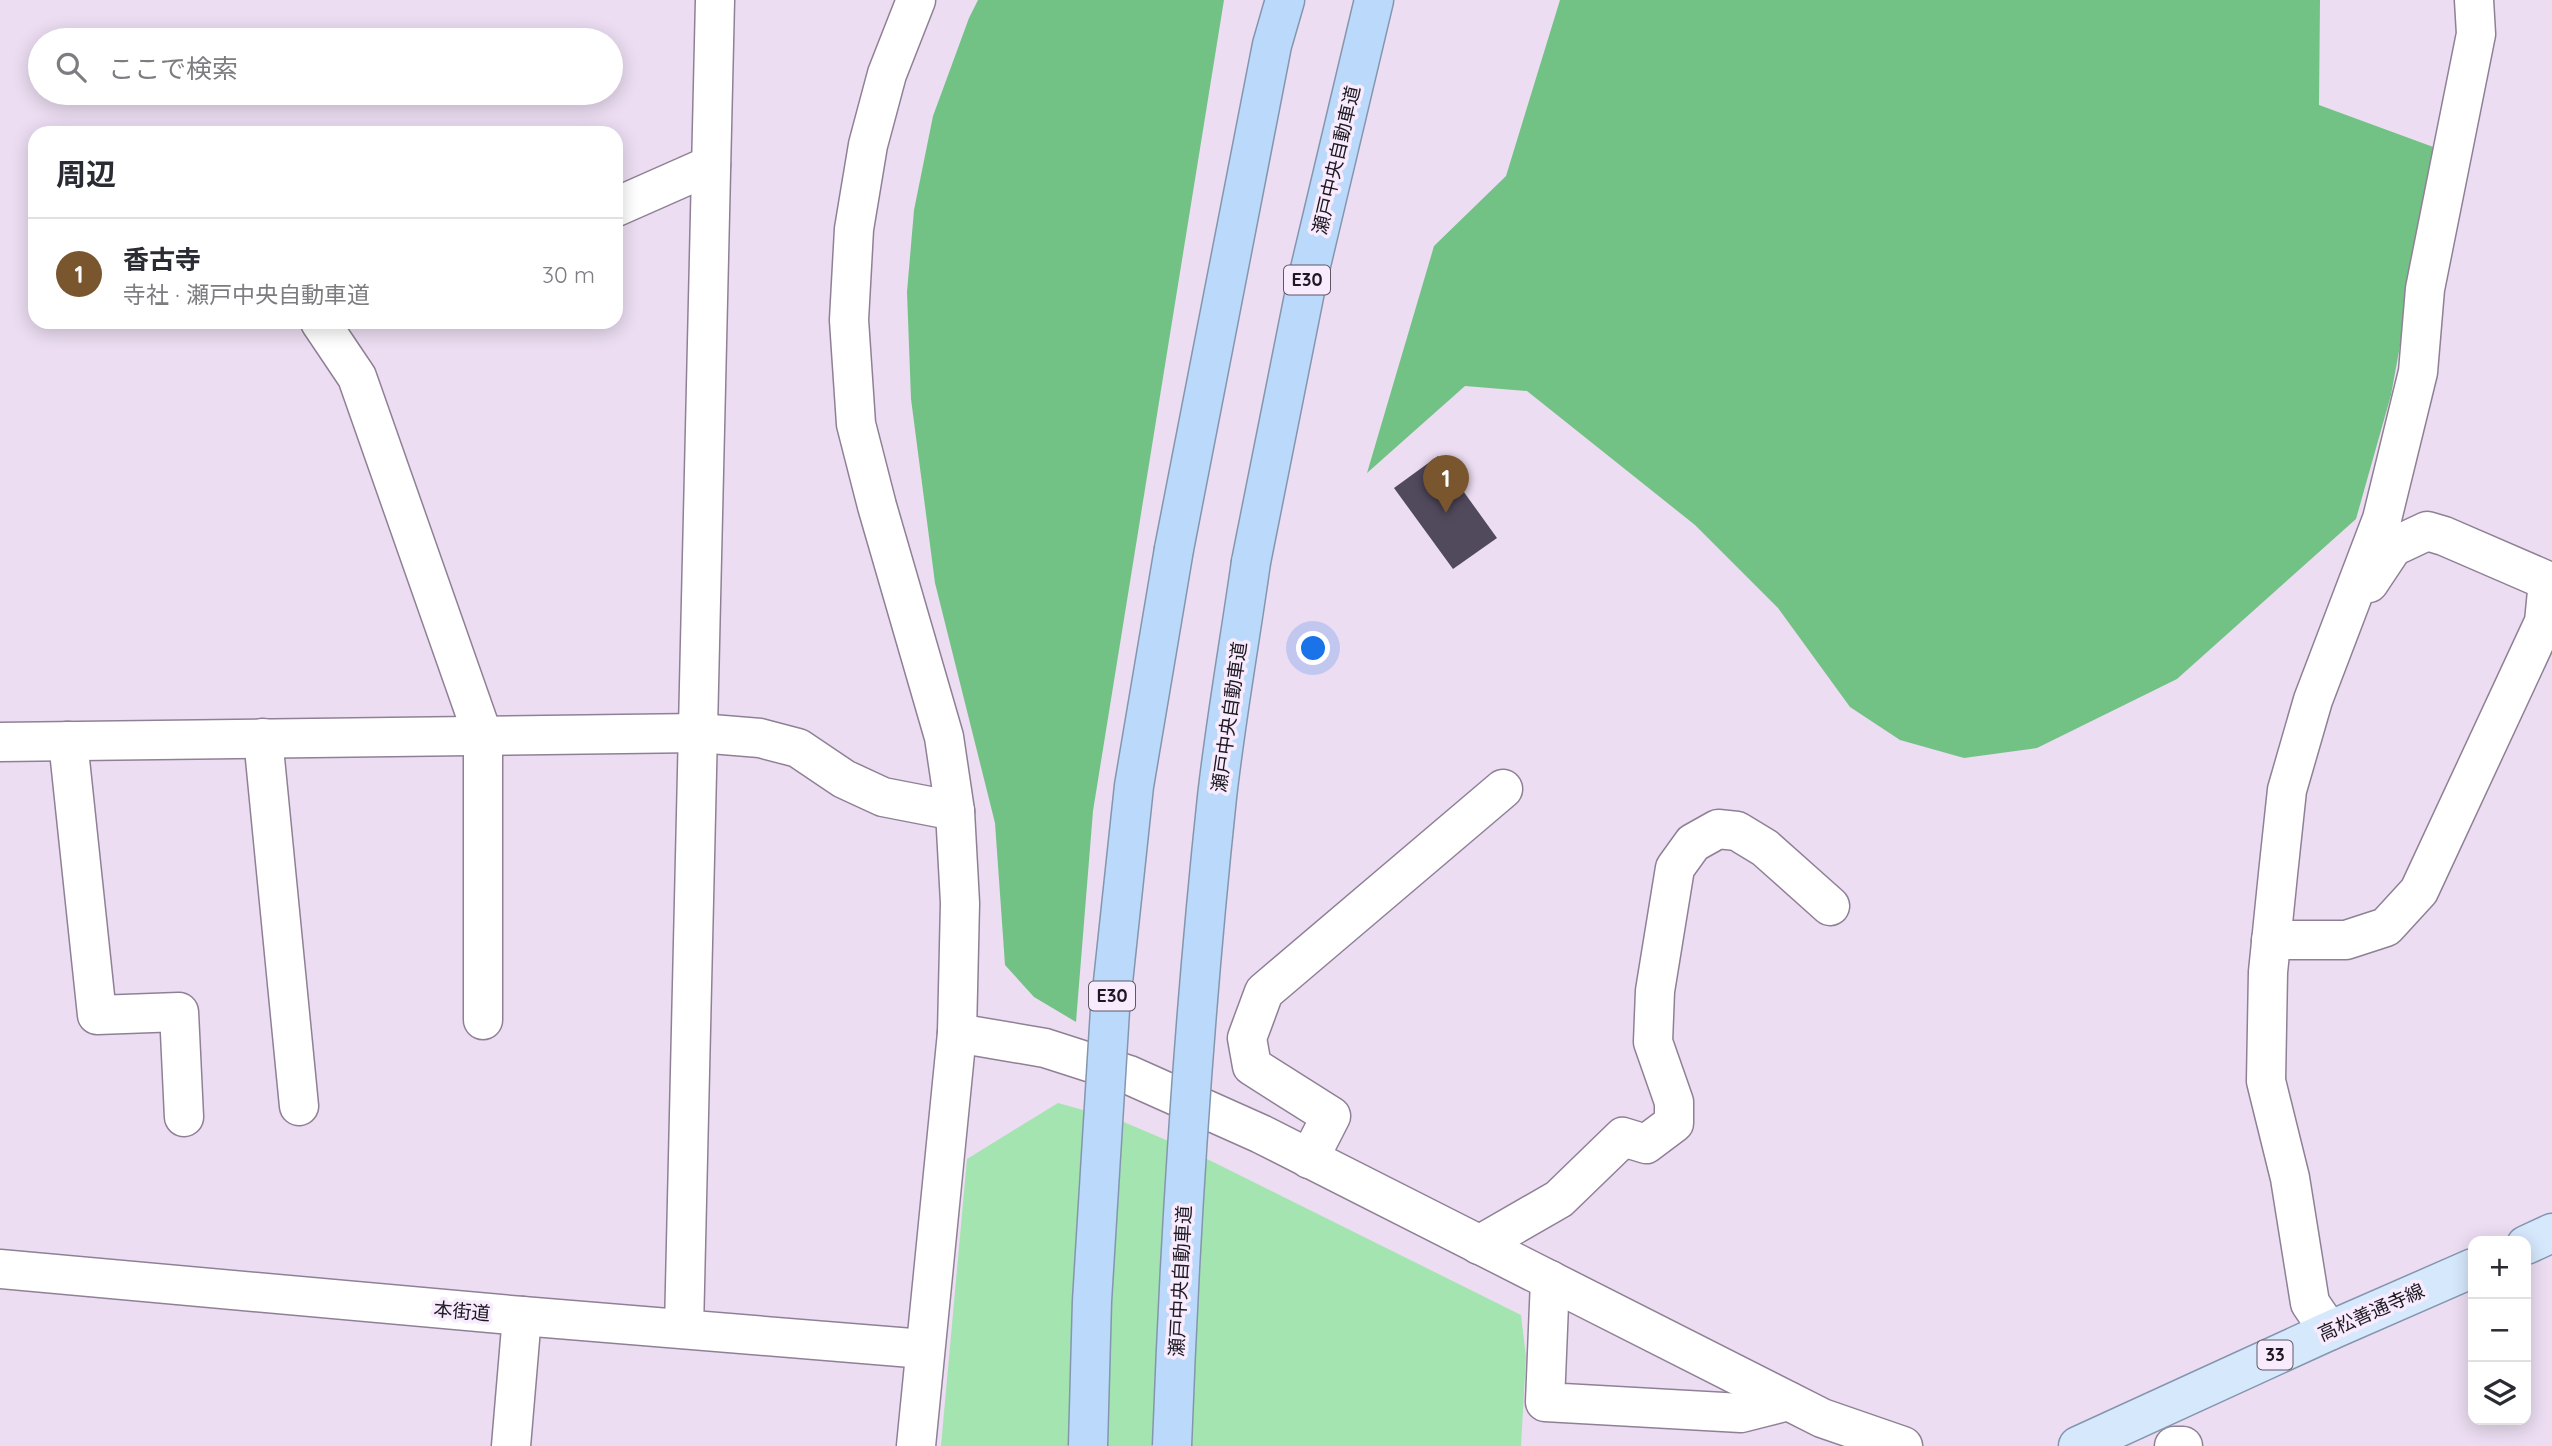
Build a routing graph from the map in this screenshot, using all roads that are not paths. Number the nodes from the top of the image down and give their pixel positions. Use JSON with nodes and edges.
{"nodes":[{"id":1,"x":715,"y":0,"type":"edge"},
{"id":2,"x":916,"y":0,"type":"edge"},
{"id":3,"x":1284,"y":0,"type":"edge"},
{"id":4,"x":1374,"y":0,"type":"edge"},
{"id":5,"x":2474,"y":0,"type":"edge"},
{"id":6,"x":711,"y":165,"type":"junction"},
{"id":7,"x":623,"y":204,"type":"edge"},
{"id":8,"x":325,"y":329,"type":"edge"},
{"id":9,"x":2343,"y":620,"type":"junction"},
{"id":10,"x":699,"y":733,"type":"junction"},
{"id":11,"x":483,"y":736,"type":"junction"},
{"id":12,"x":263,"y":738,"type":"junction"},
{"id":13,"x":68,"y":741,"type":"junction"},
{"id":14,"x":0,"y":742,"type":"edge"},
{"id":15,"x":1503,"y":789,"type":"dead end"},
{"id":16,"x":954,"y":811,"type":"junction"},
{"id":17,"x":1830,"y":906,"type":"dead end"},
{"id":18,"x":2271,"y":940,"type":"junction"},
{"id":19,"x":483,"y":1020,"type":"dead end"},
{"id":20,"x":957,"y":1033,"type":"junction"},
{"id":21,"x":299,"y":1106,"type":"dead end"},
{"id":22,"x":184,"y":1117,"type":"dead end"},
{"id":23,"x":1309,"y":1159,"type":"junction"},
{"id":24,"x":2552,"y":1233,"type":"edge"},
{"id":25,"x":2531,"y":1243,"type":"edge"},
{"id":26,"x":1479,"y":1245,"type":"junction"},
{"id":27,"x":0,"y":1269,"type":"edge"},
{"id":28,"x":2468,"y":1270,"type":"edge"},
{"id":29,"x":1550,"y":1280,"type":"junction"},
{"id":30,"x":522,"y":1317,"type":"junction"},
{"id":31,"x":684,"y":1329,"type":"junction"},
{"id":32,"x":2329,"y":1331,"type":"junction"},
{"id":33,"x":925,"y":1349,"type":"junction"},
{"id":34,"x":1788,"y":1401,"type":"junction"},
{"id":35,"x":511,"y":1446,"type":"edge"},
{"id":36,"x":916,"y":1446,"type":"edge"},
{"id":37,"x":1088,"y":1446,"type":"edge"},
{"id":38,"x":1172,"y":1446,"type":"edge"},
{"id":39,"x":1903,"y":1446,"type":"edge"},
{"id":40,"x":2078,"y":1446,"type":"edge"},
{"id":41,"x":2174,"y":1446,"type":"edge"},
{"id":42,"x":2183,"y":1446,"type":"edge"}],
"edges":[{"from":1,"to":6,"type":"street"},
{"from":2,"to":16,"type":"street"},
{"from":3,"to":37,"type":"highway","number":"E30","bridge":true},
{"from":4,"to":38,"type":"highway","name":"瀬戸中央自動車道","number":"E30","bridge":true},
{"from":5,"to":9,"type":"street"},
{"from":6,"to":7,"type":"street"},
{"from":6,"to":10,"type":"street"},
{"from":8,"to":11,"type":"street"},
{"from":9,"to":18,"type":"street"},
{"from":9,"to":18,"type":"street"},
{"from":10,"to":11,"type":"street"},
{"from":10,"to":16,"type":"street"},
{"from":10,"to":31,"type":"street"},
{"from":11,"to":12,"type":"street"},
{"from":11,"to":19,"type":"street"},
{"from":12,"to":13,"type":"street"},
{"from":12,"to":21,"type":"street"},
{"from":13,"to":14,"type":"street"},
{"from":13,"to":22,"type":"street"},
{"from":15,"to":23,"type":"street"},
{"from":16,"to":20,"type":"street"},
{"from":17,"to":26,"type":"street"},
{"from":18,"to":32,"type":"street"},
{"from":20,"to":23,"type":"street"},
{"from":20,"to":33,"type":"street"},
{"from":23,"to":26,"type":"street"},
{"from":24,"to":25,"type":"main road"},
{"from":26,"to":29,"type":"street"},
{"from":27,"to":30,"type":"street","name":"本街道"},
{"from":28,"to":32,"type":"main road","name":"高松善通寺線","number":"33"},
{"from":29,"to":34,"type":"street"},
{"from":29,"to":34,"type":"street"},
{"from":30,"to":31,"type":"street","name":"本街道"},
{"from":30,"to":35,"type":"street"},
{"from":31,"to":33,"type":"street","name":"本街道"},
{"from":32,"to":40,"type":"main road","name":"高松善通寺線","number":"33"},
{"from":33,"to":36,"type":"street"},
{"from":34,"to":39,"type":"street"},
{"from":41,"to":42,"type":"street"}]}
